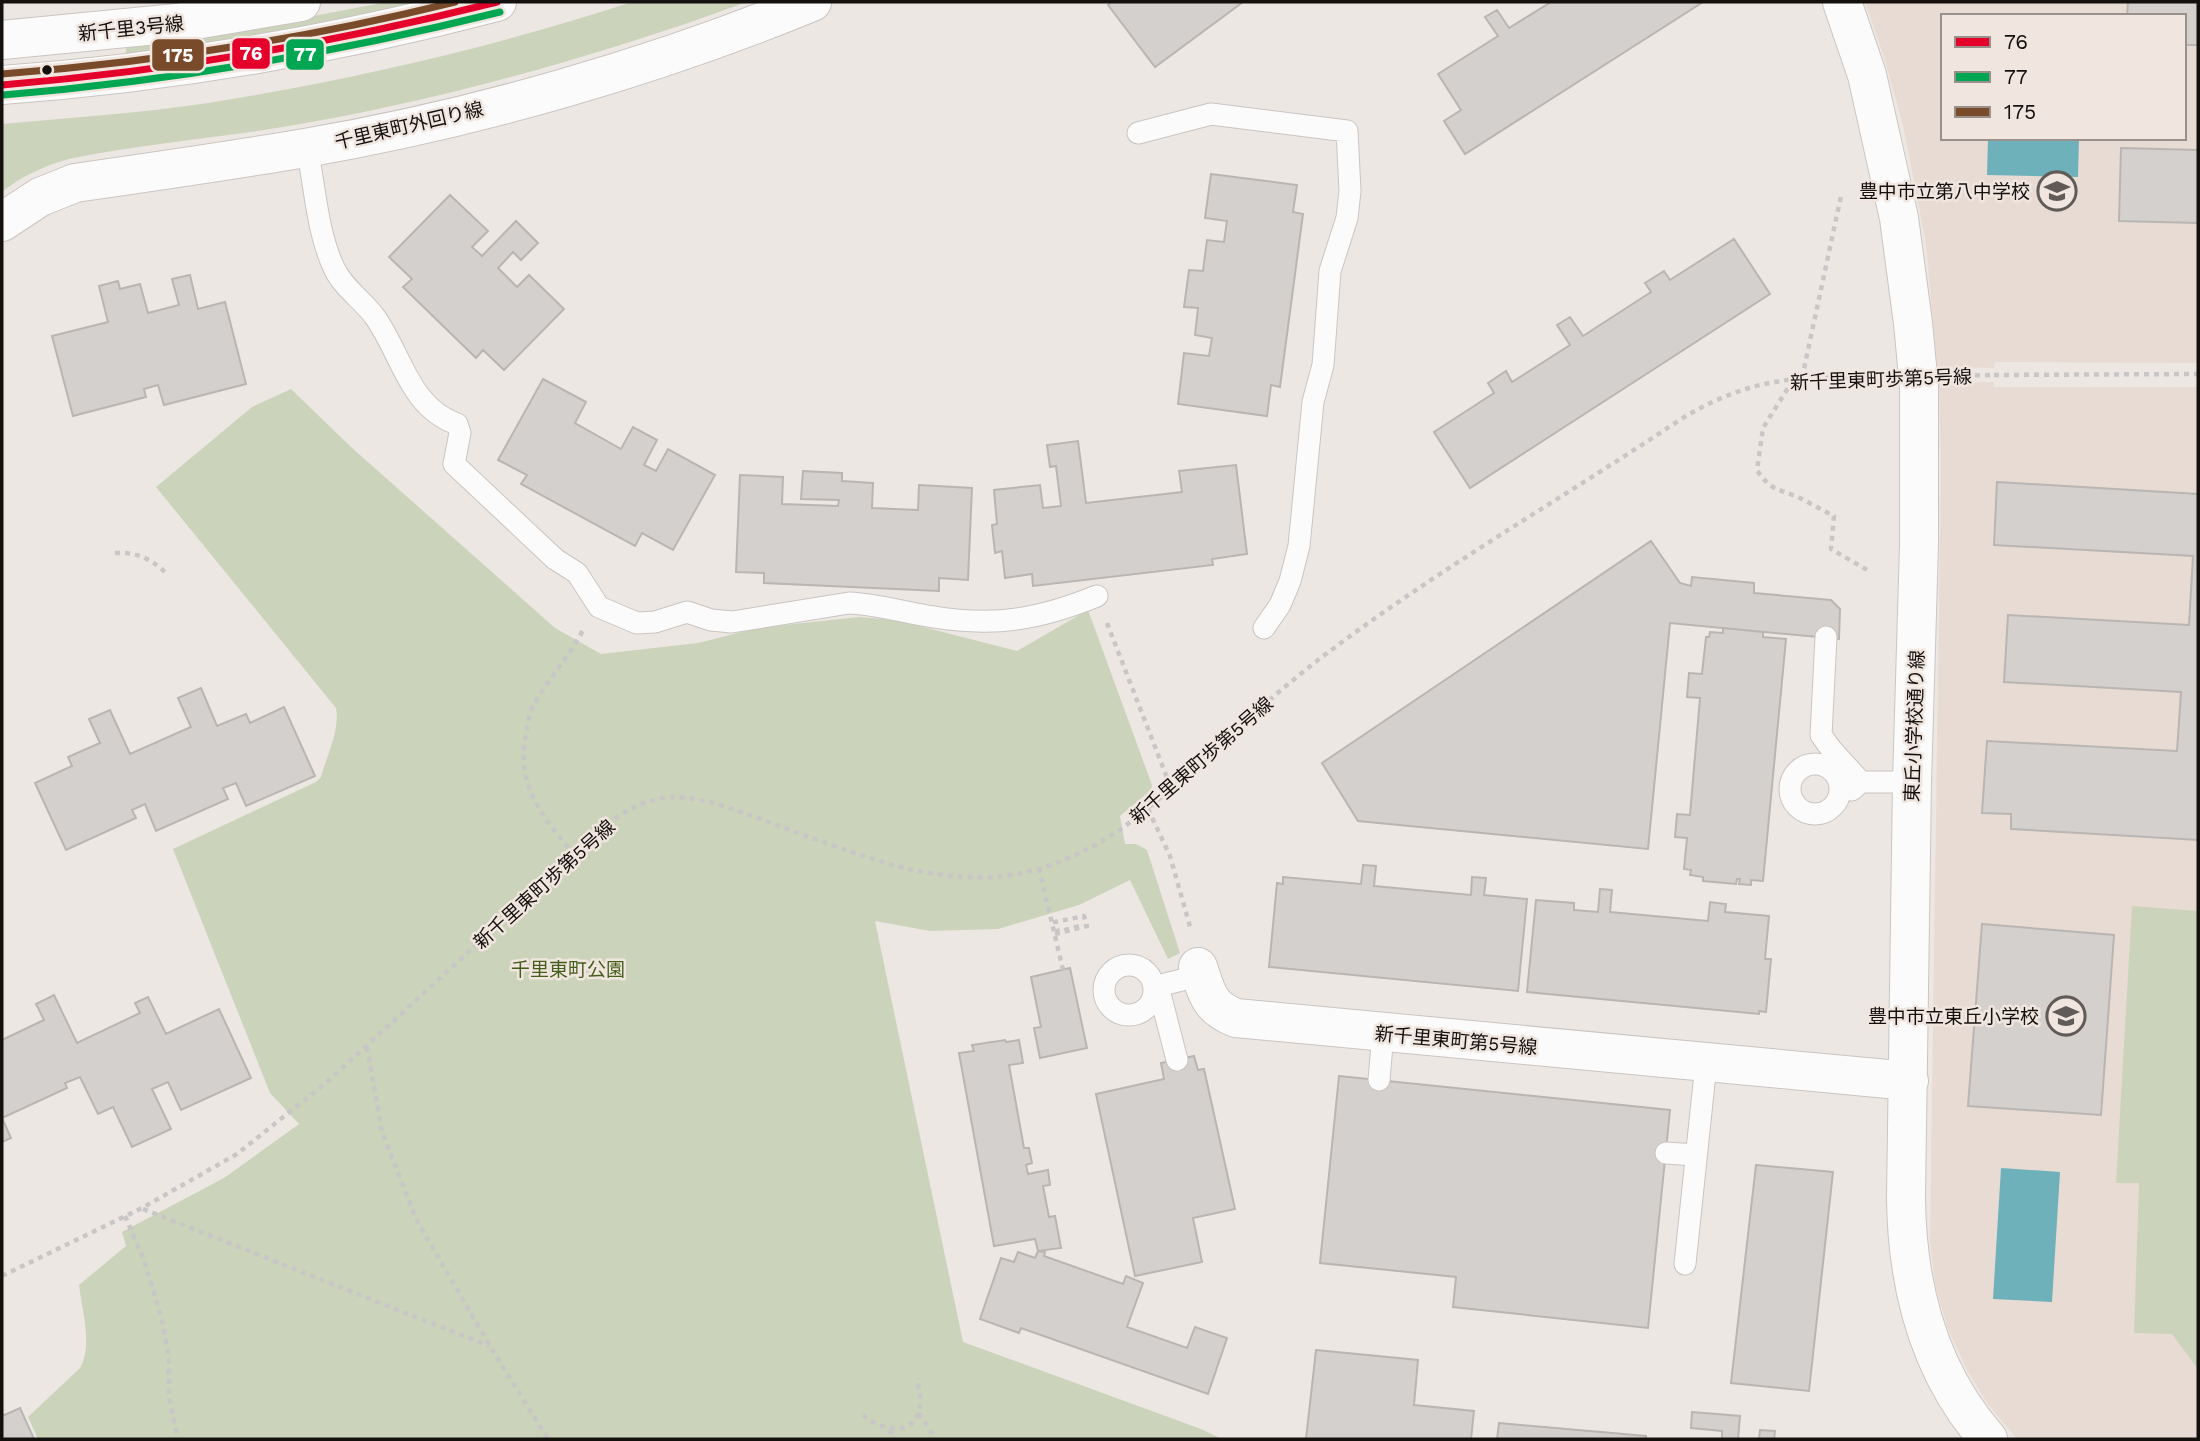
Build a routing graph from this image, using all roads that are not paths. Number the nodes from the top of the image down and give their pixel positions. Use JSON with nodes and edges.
{"nodes":[{"id":1,"x":301,"y":2,"type":"edge"},
{"id":2,"x":497,"y":2,"type":"edge"},
{"id":3,"x":812,"y":2,"type":"edge"},
{"id":4,"x":1842,"y":2,"type":"edge"},
{"id":5,"x":2,"y":40,"type":"edge"},
{"id":6,"x":2,"y":85,"type":"edge"},
{"id":7,"x":1138,"y":134,"type":"dead end"},
{"id":8,"x":307,"y":148,"type":"junction"},
{"id":9,"x":2,"y":222,"type":"edge"},
{"id":10,"x":1097,"y":596,"type":"road end"},
{"id":11,"x":1264,"y":628,"type":"dead end"},
{"id":12,"x":1826,"y":637,"type":"dead end"},
{"id":13,"x":1821,"y":734,"type":"junction"},
{"id":14,"x":1796,"y":772,"type":"junction"},
{"id":15,"x":1861,"y":782,"type":"junction"},
{"id":16,"x":1912,"y":782,"type":"junction"},
{"id":17,"x":1835,"y":805,"type":"junction"},
{"id":18,"x":1200,"y":971,"type":"joint"},
{"id":19,"x":1382,"y":1033,"type":"junction"},
{"id":20,"x":1177,"y":1059,"type":"dead end"},
{"id":21,"x":1706,"y":1064,"type":"junction"},
{"id":22,"x":1378,"y":1080,"type":"dead end"},
{"id":23,"x":1909,"y":1081,"type":"junction"},
{"id":24,"x":1666,"y":1153,"type":"dead end"},
{"id":25,"x":1696,"y":1156,"type":"junction"},
{"id":26,"x":1685,"y":1264,"type":"dead end"},
{"id":27,"x":1988,"y":1439,"type":"edge"}],
"edges":[{"from":1,"to":5,"type":"street","name":"新千里3号線"},
{"from":2,"to":6,"type":"street"},
{"from":3,"to":8,"type":"street","name":"千里東町外回り線"},
{"from":4,"to":16,"type":"street","name":"東丘小学校通り線"},
{"from":7,"to":11,"type":"lane"},
{"from":8,"to":9,"type":"street","name":"千里東町外回り線"},
{"from":8,"to":10,"type":"lane"},
{"from":12,"to":13,"type":"lane"},
{"from":13,"to":14,"type":"lane"},
{"from":13,"to":15,"type":"lane"},
{"from":14,"to":17,"type":"lane"},
{"from":14,"to":17,"type":"lane"},
{"from":15,"to":16,"type":"lane"},
{"from":15,"to":17,"type":"lane"},
{"from":16,"to":23,"type":"street","name":"東丘小学校通り線"},
{"from":18,"to":19,"type":"street","name":"新千里東町第5号線"},
{"from":18,"to":20,"type":"lane"},
{"from":19,"to":21,"type":"street","name":"新千里東町第5号線"},
{"from":19,"to":22,"type":"lane"},
{"from":21,"to":23,"type":"street","name":"新千里東町第5号線"},
{"from":21,"to":25,"type":"lane"},
{"from":23,"to":27,"type":"street","name":"東丘小学校通り線"},
{"from":24,"to":25,"type":"lane"},
{"from":25,"to":26,"type":"lane"}]}
